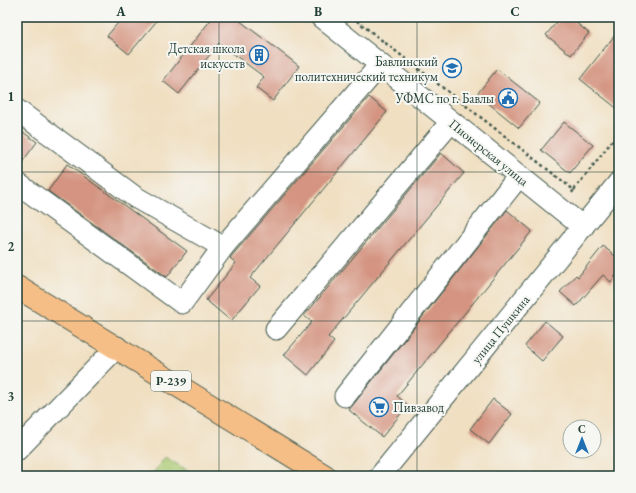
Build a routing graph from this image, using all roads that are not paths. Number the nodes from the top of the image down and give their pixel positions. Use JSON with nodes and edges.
{"nodes":[{"id":1,"x":322,"y":18,"type":"edge"},
{"id":2,"x":380,"y":65,"type":"junction"},
{"id":3,"x":17,"y":110,"type":"edge"},
{"id":4,"x":451,"y":122,"type":"junction"},
{"id":5,"x":519,"y":176,"type":"junction"},
{"id":6,"x":619,"y":182,"type":"edge"},
{"id":7,"x":17,"y":183,"type":"edge"},
{"id":8,"x":583,"y":227,"type":"junction"},
{"id":9,"x":223,"y":247,"type":"junction"},
{"id":10,"x":17,"y":287,"type":"edge"},
{"id":11,"x":276,"y":329,"type":"dead end"},
{"id":12,"x":117,"y":347,"type":"junction"},
{"id":13,"x":345,"y":396,"type":"dead end"},
{"id":14,"x":17,"y":450,"type":"edge"},
{"id":15,"x":325,"y":476,"type":"edge"},
{"id":16,"x":380,"y":476,"type":"edge"}],
"edges":[{"from":1,"to":2,"type":"street","name":"Пионерская улица"},
{"from":2,"to":4,"type":"street","name":"Пионерская улица"},
{"from":2,"to":9,"type":"street"},
{"from":3,"to":9,"type":"street"},
{"from":4,"to":5,"type":"street","name":"Пионерская улица"},
{"from":4,"to":11,"type":"street"},
{"from":5,"to":8,"type":"street","name":"Пионерская улица"},
{"from":5,"to":13,"type":"street"},
{"from":6,"to":8,"type":"street","name":"улица Пушкина"},
{"from":7,"to":9,"type":"street"},
{"from":8,"to":16,"type":"street","name":"улица Пушкина"},
{"from":10,"to":12,"type":"highway","number":"Р-239"},
{"from":12,"to":14,"type":"street"},
{"from":12,"to":15,"type":"highway","number":"Р-239"}]}
